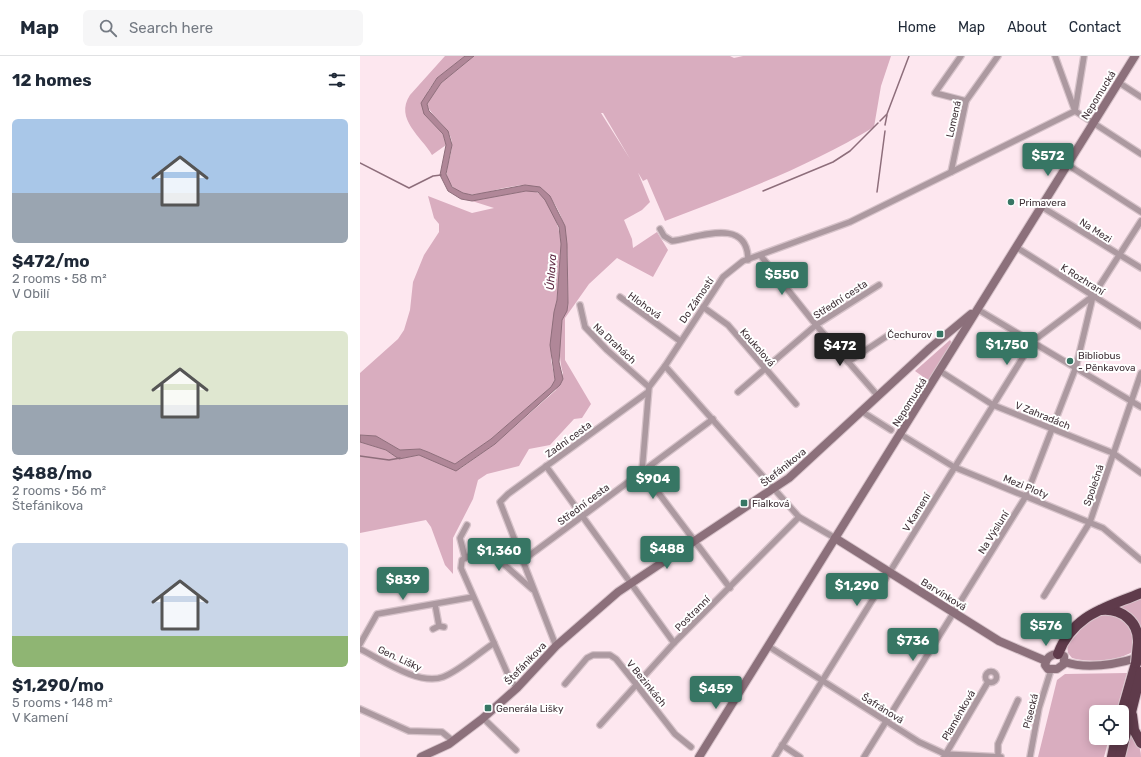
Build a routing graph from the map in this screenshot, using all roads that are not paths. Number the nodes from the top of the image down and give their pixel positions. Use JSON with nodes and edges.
{"nodes":[{"id":1,"x":961,"y":56,"type":"edge"},
{"id":2,"x":998,"y":56,"type":"edge"},
{"id":3,"x":1055,"y":56,"type":"edge"},
{"id":4,"x":1084,"y":56,"type":"edge"},
{"id":5,"x":1135,"y":56,"type":"edge"},
{"id":6,"x":1118,"y":82,"type":"junction"},
{"id":7,"x":1141,"y":97,"type":"edge"},
{"id":8,"x":966,"y":101,"type":"junction"},
{"id":9,"x":1075,"y":111,"type":"junction"},
{"id":10,"x":1092,"y":123,"type":"junction"},
{"id":11,"x":1141,"y":154,"type":"edge"},
{"id":12,"x":1068,"y":165,"type":"junction"},
{"id":13,"x":951,"y":172,"type":"junction"},
{"id":14,"x":1042,"y":206,"type":"junction"},
{"id":15,"x":1141,"y":212,"type":"edge"},
{"id":16,"x":1141,"y":221,"type":"edge"},
{"id":17,"x":660,"y":229,"type":"dead end"},
{"id":18,"x":1016,"y":247,"type":"junction"},
{"id":19,"x":1120,"y":254,"type":"junction"},
{"id":20,"x":761,"y":256,"type":"junction"},
{"id":21,"x":748,"y":260,"type":"junction"},
{"id":22,"x":1141,"y":268,"type":"edge"},
{"id":23,"x":879,"y":285,"type":"dead end"},
{"id":24,"x":1094,"y":296,"type":"junction"},
{"id":25,"x":620,"y":297,"type":"dead end"},
{"id":26,"x":580,"y":305,"type":"dead end"},
{"id":27,"x":703,"y":307,"type":"junction"},
{"id":28,"x":977,"y":309,"type":"junction"},
{"id":29,"x":816,"y":325,"type":"junction"},
{"id":30,"x":1141,"y":326,"type":"edge"},
{"id":31,"x":896,"y":336,"type":"dead end"},
{"id":32,"x":680,"y":341,"type":"junction"},
{"id":33,"x":1033,"y":341,"type":"junction"},
{"id":34,"x":848,"y":362,"type":"junction"},
{"id":35,"x":665,"y":366,"type":"junction"},
{"id":36,"x":1076,"y":367,"type":"junction"},
{"id":37,"x":765,"y":369,"type":"junction"},
{"id":38,"x":940,"y":371,"type":"junction"},
{"id":39,"x":1141,"y":373,"type":"edge"},
{"id":40,"x":648,"y":389,"type":"junction"},
{"id":41,"x":738,"y":392,"type":"dead end"},
{"id":42,"x":878,"y":396,"type":"junction"},
{"id":43,"x":1131,"y":400,"type":"junction"},
{"id":44,"x":796,"y":404,"type":"dead end"},
{"id":45,"x":993,"y":405,"type":"junction"},
{"id":46,"x":1141,"y":407,"type":"edge"},
{"id":47,"x":861,"y":411,"type":"junction"},
{"id":48,"x":713,"y":418,"type":"junction"},
{"id":49,"x":1053,"y":429,"type":"junction"},
{"id":50,"x":891,"y":430,"type":"dead end"},
{"id":51,"x":900,"y":434,"type":"junction"},
{"id":52,"x":1113,"y":453,"type":"junction"},
{"id":53,"x":546,"y":466,"type":"junction"},
{"id":54,"x":954,"y":467,"type":"junction"},
{"id":55,"x":642,"y":471,"type":"junction"},
{"id":56,"x":1141,"y":473,"type":"edge"},
{"id":57,"x":774,"y":489,"type":"junction"},
{"id":58,"x":1026,"y":496,"type":"junction"},
{"id":59,"x":583,"y":516,"type":"junction"},
{"id":60,"x":799,"y":517,"type":"junction"},
{"id":61,"x":1090,"y":522,"type":"junction"},
{"id":62,"x":467,"y":525,"type":"dead end"},
{"id":63,"x":835,"y":538,"type":"junction"},
{"id":64,"x":694,"y":541,"type":"junction"},
{"id":65,"x":465,"y":558,"type":"junction"},
{"id":66,"x":1141,"y":560,"type":"edge"},
{"id":67,"x":522,"y":562,"type":"junction"},
{"id":68,"x":889,"y":572,"type":"junction"},
{"id":69,"x":630,"y":582,"type":"junction"},
{"id":70,"x":730,"y":588,"type":"junction"},
{"id":71,"x":533,"y":589,"type":"junction"},
{"id":72,"x":1141,"y":593,"type":"edge"},
{"id":73,"x":1044,"y":596,"type":"dead end"},
{"id":74,"x":474,"y":597,"type":"junction"},
{"id":75,"x":434,"y":604,"type":"junction"},
{"id":76,"x":1095,"y":611,"type":"junction"},
{"id":77,"x":954,"y":612,"type":"junction"},
{"id":78,"x":433,"y":629,"type":"dead end"},
{"id":79,"x":494,"y":642,"type":"junction"},
{"id":80,"x":674,"y":643,"type":"junction"},
{"id":81,"x":360,"y":644,"type":"edge"},
{"id":82,"x":1140,"y":645,"type":"edge"},
{"id":83,"x":556,"y":646,"type":"junction"},
{"id":84,"x":768,"y":646,"type":"junction"},
{"id":85,"x":360,"y":649,"type":"edge"},
{"id":86,"x":1058,"y":654,"type":"junction"},
{"id":87,"x":1046,"y":661,"type":"junction"},
{"id":88,"x":1065,"y":662,"type":"junction"},
{"id":89,"x":1138,"y":667,"type":"edge"},
{"id":90,"x":1051,"y":670,"type":"junction"},
{"id":91,"x":822,"y":681,"type":"junction"},
{"id":92,"x":988,"y":682,"type":"dead end"},
{"id":93,"x":565,"y":684,"type":"dead end"},
{"id":94,"x":636,"y":684,"type":"junction"},
{"id":95,"x":517,"y":688,"type":"junction"},
{"id":96,"x":1018,"y":700,"type":"dead end"},
{"id":97,"x":1133,"y":701,"type":"junction"},
{"id":98,"x":1124,"y":705,"type":"edge"},
{"id":99,"x":360,"y":709,"type":"edge"},
{"id":100,"x":483,"y":718,"type":"junction"},
{"id":101,"x":886,"y":720,"type":"junction"},
{"id":102,"x":600,"y":725,"type":"dead end"},
{"id":103,"x":453,"y":742,"type":"junction"},
{"id":104,"x":1141,"y":743,"type":"edge"},
{"id":105,"x":1115,"y":745,"type":"edge"},
{"id":106,"x":782,"y":746,"type":"junction"},
{"id":107,"x":691,"y":747,"type":"dead end"},
{"id":108,"x":516,"y":750,"type":"dead end"},
{"id":109,"x":944,"y":756,"type":"edge"},
{"id":110,"x":421,"y":757,"type":"edge"},
{"id":111,"x":699,"y":757,"type":"edge"},
{"id":112,"x":775,"y":757,"type":"edge"},
{"id":113,"x":800,"y":757,"type":"edge"},
{"id":114,"x":864,"y":757,"type":"edge"},
{"id":115,"x":998,"y":757,"type":"edge"},
{"id":116,"x":1001,"y":757,"type":"edge"},
{"id":117,"x":1030,"y":757,"type":"edge"},
{"id":118,"x":1112,"y":757,"type":"edge"},
{"id":119,"x":1120,"y":757,"type":"edge"}],
"edges":[{"from":1,"to":8,"type":"street"},
{"from":2,"to":8,"type":"street","name":"Lomená"},
{"from":3,"to":9,"type":"street"},
{"from":4,"to":9,"type":"street"},
{"from":5,"to":6,"type":"street","name":"Nepomucká"},
{"from":6,"to":7,"type":"street"},
{"from":6,"to":10,"type":"street","name":"Nepomucká"},
{"from":8,"to":13,"type":"street","name":"Lomená"},
{"from":9,"to":10,"type":"street"},
{"from":9,"to":13,"type":"street","name":"Do Zámostí"},
{"from":10,"to":11,"type":"street"},
{"from":10,"to":12,"type":"street","name":"Nepomucká"},
{"from":12,"to":14,"type":"street","name":"Nepomucká"},
{"from":12,"to":15,"type":"street"},
{"from":13,"to":20,"type":"street","name":"Do Zámostí"},
{"from":14,"to":18,"type":"street","name":"Nepomucká"},
{"from":14,"to":19,"type":"street","name":"Na Mezi"},
{"from":16,"to":19,"type":"street"},
{"from":17,"to":21,"type":"street"},
{"from":18,"to":24,"type":"street","name":"K Rozhraní"},
{"from":18,"to":28,"type":"street","name":"Nepomucká"},
{"from":19,"to":22,"type":"street","name":"Na Mezi"},
{"from":19,"to":24,"type":"street"},
{"from":20,"to":21,"type":"street","name":"Do Zámostí"},
{"from":20,"to":29,"type":"street"},
{"from":21,"to":27,"type":"street","name":"Do Zámostí"},
{"from":23,"to":29,"type":"street","name":"Střední cesta"},
{"from":24,"to":30,"type":"street","name":"K Rozhraní"},
{"from":24,"to":33,"type":"street","name":"V Kamení"},
{"from":24,"to":36,"type":"street","name":"Na Výsluní"},
{"from":25,"to":32,"type":"street","name":"Hlohová"},
{"from":26,"to":40,"type":"street","name":"Na Drahách"},
{"from":27,"to":32,"type":"street","name":"Do Zámostí"},
{"from":27,"to":37,"type":"street","name":"Koukolová"},
{"from":28,"to":33,"type":"street"},
{"from":28,"to":38,"type":"street","name":"Nepomucká"},
{"from":28,"to":42,"type":"street","name":"Štefánikova"},
{"from":29,"to":34,"type":"street"},
{"from":29,"to":37,"type":"street","name":"Střední cesta"},
{"from":31,"to":34,"type":"street"},
{"from":32,"to":35,"type":"street","name":"Do Zámostí"},
{"from":33,"to":36,"type":"street"},
{"from":33,"to":45,"type":"street","name":"V Kamení"},
{"from":34,"to":42,"type":"street"},
{"from":35,"to":40,"type":"street","name":"Do Zámostí"},
{"from":35,"to":48,"type":"street"},
{"from":36,"to":43,"type":"street"},
{"from":36,"to":49,"type":"street","name":"Na Výsluní"},
{"from":37,"to":41,"type":"street","name":"Střední cesta"},
{"from":37,"to":44,"type":"street","name":"Koukolová"},
{"from":38,"to":45,"type":"street","name":"V Zahradách"},
{"from":38,"to":51,"type":"street","name":"Nepomucká"},
{"from":39,"to":43,"type":"street","name":"Společná"},
{"from":40,"to":53,"type":"street","name":"Zadní cesta"},
{"from":40,"to":55,"type":"street"},
{"from":42,"to":47,"type":"street","name":"Štefánikova"},
{"from":43,"to":46,"type":"street"},
{"from":43,"to":52,"type":"street","name":"Společná"},
{"from":45,"to":49,"type":"street","name":"V Zahradách"},
{"from":45,"to":54,"type":"street","name":"V Kamení"},
{"from":47,"to":50,"type":"street"},
{"from":47,"to":57,"type":"street","name":"Štefánikova"},
{"from":48,"to":55,"type":"street","name":"Střední cesta"},
{"from":48,"to":57,"type":"street"},
{"from":49,"to":52,"type":"street","name":"V Zahradách"},
{"from":49,"to":58,"type":"street","name":"Na Výsluní"},
{"from":51,"to":54,"type":"street","name":"Mezi Ploty"},
{"from":51,"to":63,"type":"street","name":"Nepomucká"},
{"from":52,"to":56,"type":"street","name":"V Zahradách"},
{"from":52,"to":61,"type":"street","name":"Společná"},
{"from":53,"to":59,"type":"street"},
{"from":53,"to":67,"type":"street","name":"Zadní cesta"},
{"from":54,"to":58,"type":"street","name":"Mezi Ploty"},
{"from":54,"to":68,"type":"street","name":"V Kamení"},
{"from":55,"to":59,"type":"street","name":"Střední cesta"},
{"from":55,"to":64,"type":"street"},
{"from":57,"to":60,"type":"street"},
{"from":57,"to":64,"type":"street","name":"Štefánikova"},
{"from":58,"to":61,"type":"street","name":"Mezi Ploty"},
{"from":58,"to":77,"type":"street","name":"Na Výsluní"},
{"from":59,"to":67,"type":"street","name":"Střední cesta"},
{"from":59,"to":69,"type":"street"},
{"from":60,"to":63,"type":"street"},
{"from":60,"to":70,"type":"street","name":"Postranní"},
{"from":61,"to":66,"type":"street","name":"Mezi Ploty"},
{"from":61,"to":73,"type":"street","name":"Společná"},
{"from":62,"to":65,"type":"street"},
{"from":63,"to":68,"type":"street","name":"Barvínková"},
{"from":63,"to":84,"type":"street","name":"Nepomucká"},
{"from":64,"to":69,"type":"street","name":"Štefánikova"},
{"from":64,"to":70,"type":"street"},
{"from":65,"to":71,"type":"street"},
{"from":65,"to":74,"type":"street"},
{"from":67,"to":71,"type":"street"},
{"from":68,"to":77,"type":"street","name":"Barvínková"},
{"from":68,"to":91,"type":"street","name":"V Kamení"},
{"from":69,"to":80,"type":"street"},
{"from":69,"to":83,"type":"street","name":"Štefánikova"},
{"from":70,"to":80,"type":"street","name":"Postranní"},
{"from":71,"to":83,"type":"street"},
{"from":72,"to":76,"type":"highway"},
{"from":74,"to":75,"type":"street"},
{"from":74,"to":79,"type":"street"},
{"from":75,"to":78,"type":"street"},
{"from":75,"to":81,"type":"street"},
{"from":76,"to":82,"type":"highway"},
{"from":76,"to":86,"type":"highway"},
{"from":77,"to":87,"type":"street","name":"Barvínková"},
{"from":77,"to":101,"type":"street","name":"Na Výsluní"},
{"from":79,"to":85,"type":"street","name":"Gen. Lišky"},
{"from":79,"to":95,"type":"street"},
{"from":80,"to":94,"type":"street","name":"Postranní"},
{"from":82,"to":89,"type":"highway","bridge":true},
{"from":83,"to":95,"type":"street","name":"Štefánikova"},
{"from":84,"to":91,"type":"street","name":"Šafránová"},
{"from":84,"to":111,"type":"street","name":"Nepomucká"},
{"from":86,"to":87,"type":"street"},
{"from":86,"to":88,"type":"street"},
{"from":87,"to":90,"type":"street"},
{"from":88,"to":89,"type":"street"},
{"from":88,"to":90,"type":"street"},
{"from":89,"to":97,"type":"highway"},
{"from":89,"to":98,"type":"highway"},
{"from":90,"to":117,"type":"street","name":"Písecká"},
{"from":91,"to":101,"type":"street","name":"Šafránová"},
{"from":91,"to":106,"type":"street","name":"V Kamení"},
{"from":92,"to":109,"type":"street","name":"Plaménková"},
{"from":93,"to":94,"type":"street","name":"V Bezinkách"},
{"from":94,"to":102,"type":"street","name":"Postranní"},
{"from":94,"to":107,"type":"street","name":"V Bezinkách"},
{"from":95,"to":100,"type":"street","name":"Štefánikova"},
{"from":96,"to":115,"type":"street"},
{"from":97,"to":104,"type":"highway"},
{"from":97,"to":119,"type":"highway"},
{"from":99,"to":103,"type":"street"},
{"from":100,"to":103,"type":"street","name":"Štefánikova"},
{"from":100,"to":108,"type":"street"},
{"from":101,"to":109,"type":"street","name":"Šafránová"},
{"from":101,"to":114,"type":"street","name":"Na Výsluní"},
{"from":103,"to":110,"type":"street","name":"Štefánikova"},
{"from":105,"to":118,"type":"highway"},
{"from":106,"to":112,"type":"street","name":"V Kamení"},
{"from":106,"to":113,"type":"street"},
{"from":109,"to":115,"type":"street","name":"Šafránová"},
{"from":115,"to":116,"type":"street","name":"Šafránová"}]}
